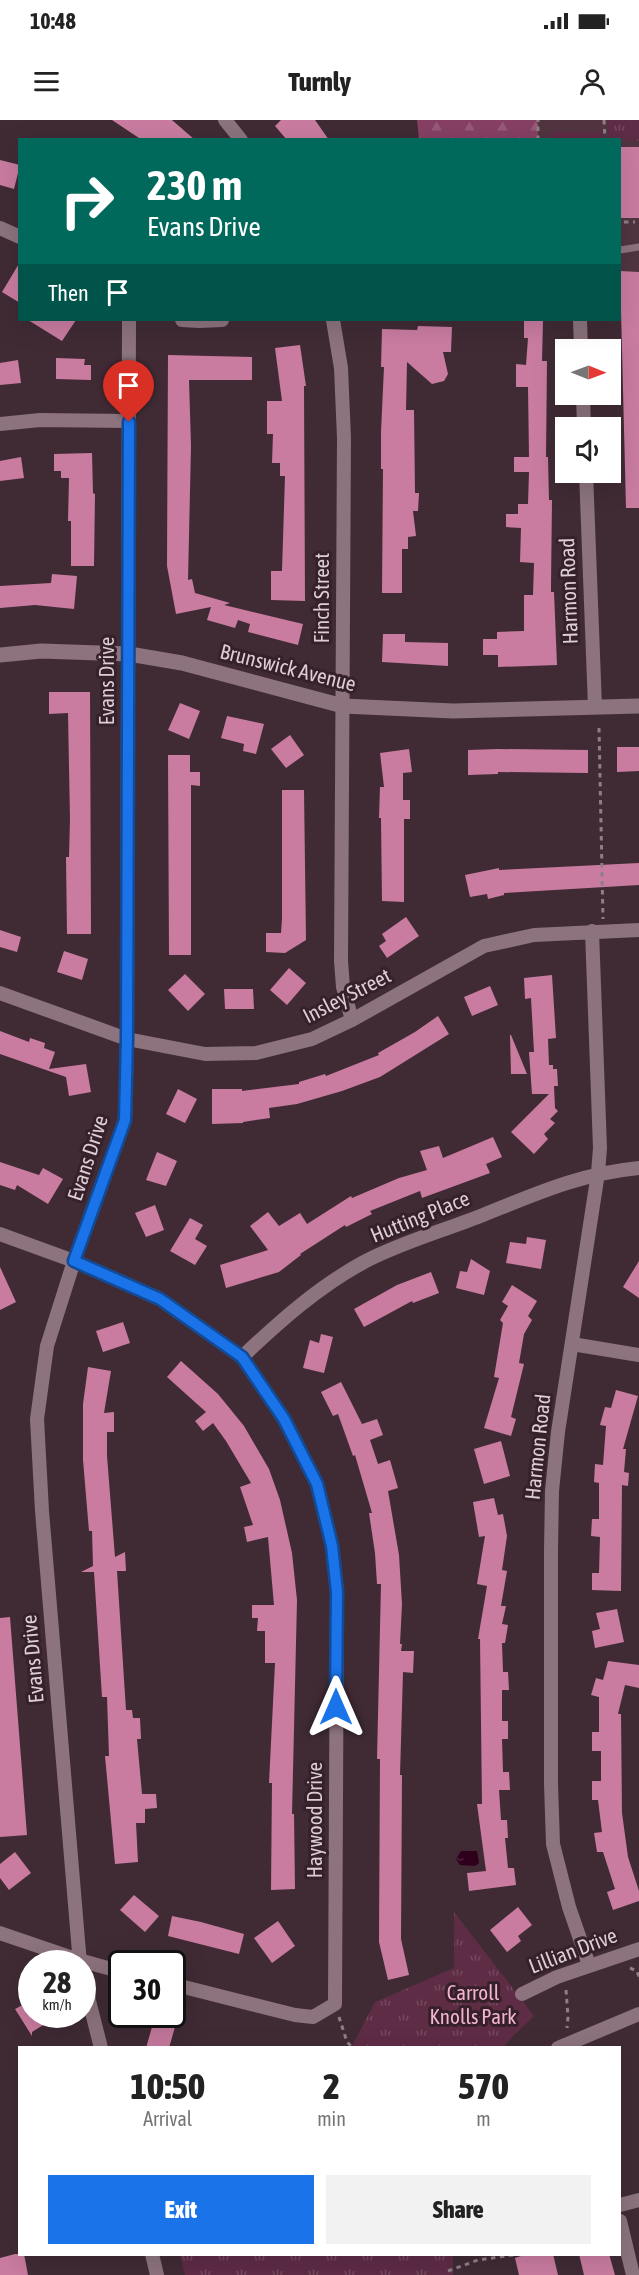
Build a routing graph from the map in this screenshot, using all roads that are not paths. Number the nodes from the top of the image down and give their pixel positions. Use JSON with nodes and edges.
{"nodes":[{"id":1,"x":225,"y":120,"type":"edge"},
{"id":2,"x":239,"y":138,"type":"edge"},
{"id":3,"x":0,"y":228,"type":"edge"},
{"id":4,"x":18,"y":236,"type":"edge"},
{"id":5,"x":639,"y":247,"type":"edge"},
{"id":6,"x":621,"y":250,"type":"edge"},
{"id":7,"x":129,"y":321,"type":"edge"},
{"id":8,"x":333,"y":321,"type":"edge"},
{"id":9,"x":580,"y":321,"type":"edge"},
{"id":10,"x":581,"y":339,"type":"edge"},
{"id":11,"x":129,"y":422,"type":"junction"},
{"id":12,"x":0,"y":424,"type":"edge"},
{"id":13,"x":586,"y":483,"type":"edge"},
{"id":14,"x":129,"y":654,"type":"junction"},
{"id":15,"x":0,"y":655,"type":"edge"},
{"id":16,"x":343,"y":706,"type":"junction"},
{"id":17,"x":639,"y":706,"type":"edge"},
{"id":18,"x":595,"y":707,"type":"junction"},
{"id":19,"x":639,"y":930,"type":"edge"},
{"id":20,"x":592,"y":931,"type":"junction"},
{"id":21,"x":0,"y":993,"type":"edge"},
{"id":22,"x":352,"y":1020,"type":"junction"},
{"id":23,"x":127,"y":1039,"type":"junction"},
{"id":24,"x":639,"y":1168,"type":"edge"},
{"id":25,"x":598,"y":1173,"type":"junction"},
{"id":26,"x":0,"y":1234,"type":"edge"},
{"id":27,"x":74,"y":1261,"type":"junction"},
{"id":28,"x":572,"y":1344,"type":"junction"},
{"id":29,"x":639,"y":1355,"type":"edge"},
{"id":30,"x":242,"y":1357,"type":"junction"},
{"id":31,"x":0,"y":1933,"type":"edge"},
{"id":32,"x":639,"y":1949,"type":"edge"},
{"id":33,"x":42,"y":1950,"type":"edge"},
{"id":34,"x":79,"y":1950,"type":"edge"},
{"id":35,"x":589,"y":1965,"type":"junction"},
{"id":36,"x":186,"y":1988,"type":"edge"},
{"id":37,"x":522,"y":1994,"type":"dead end"},
{"id":38,"x":639,"y":2014,"type":"edge"},
{"id":39,"x":96,"y":2028,"type":"edge"},
{"id":40,"x":100,"y":2046,"type":"edge"},
{"id":41,"x":563,"y":2046,"type":"edge"},
{"id":42,"x":639,"y":2200,"type":"edge"},
{"id":43,"x":621,"y":2205,"type":"edge"},
{"id":44,"x":621,"y":2225,"type":"edge"},
{"id":45,"x":152,"y":2256,"type":"edge"},
{"id":46,"x":157,"y":2275,"type":"edge"},
{"id":47,"x":633,"y":2275,"type":"edge"}],
"edges":[{"from":1,"to":2,"type":"street"},
{"from":3,"to":4,"type":"street"},
{"from":5,"to":6,"type":"lane"},
{"from":7,"to":11,"type":"street","name":"Evans Drive"},
{"from":8,"to":16,"type":"street","name":"Finch Street"},
{"from":9,"to":10,"type":"street"},
{"from":11,"to":12,"type":"street"},
{"from":11,"to":14,"type":"street","name":"Evans Drive"},
{"from":13,"to":18,"type":"street","name":"Harmon Road"},
{"from":14,"to":15,"type":"street","name":"Brunswick Avenue"},
{"from":14,"to":16,"type":"street","name":"Brunswick Avenue"},
{"from":14,"to":23,"type":"street","name":"Evans Drive"},
{"from":16,"to":18,"type":"street","name":"Brunswick Avenue"},
{"from":16,"to":22,"type":"street","name":"Finch Street"},
{"from":17,"to":18,"type":"street","name":"Brunswick Avenue"},
{"from":19,"to":20,"type":"street","name":"Insley Street"},
{"from":20,"to":22,"type":"street","name":"Insley Street"},
{"from":20,"to":25,"type":"street","name":"Harmon Road"},
{"from":21,"to":23,"type":"street","name":"Insley Street"},
{"from":22,"to":23,"type":"street","name":"Insley Street"},
{"from":23,"to":27,"type":"street","name":"Evans Drive"},
{"from":24,"to":25,"type":"street","name":"Hutting Place"},
{"from":25,"to":28,"type":"street","name":"Harmon Road"},
{"from":25,"to":30,"type":"street","name":"Hutting Place"},
{"from":26,"to":27,"type":"street","name":"Haywood Drive"},
{"from":27,"to":30,"type":"street","name":"Haywood Drive"},
{"from":27,"to":34,"type":"street","name":"Evans Drive"},
{"from":28,"to":29,"type":"street"},
{"from":28,"to":35,"type":"street","name":"Harmon Road"},
{"from":30,"to":36,"type":"street","name":"Haywood Drive"},
{"from":31,"to":33,"type":"street"},
{"from":32,"to":35,"type":"street","name":"Lillian Drive"},
{"from":35,"to":37,"type":"street","name":"Lillian Drive"},
{"from":38,"to":41,"type":"street"},
{"from":39,"to":40,"type":"street","name":"Evans Drive"},
{"from":42,"to":43,"type":"street"},
{"from":44,"to":47,"type":"street"},
{"from":45,"to":46,"type":"street"}]}
